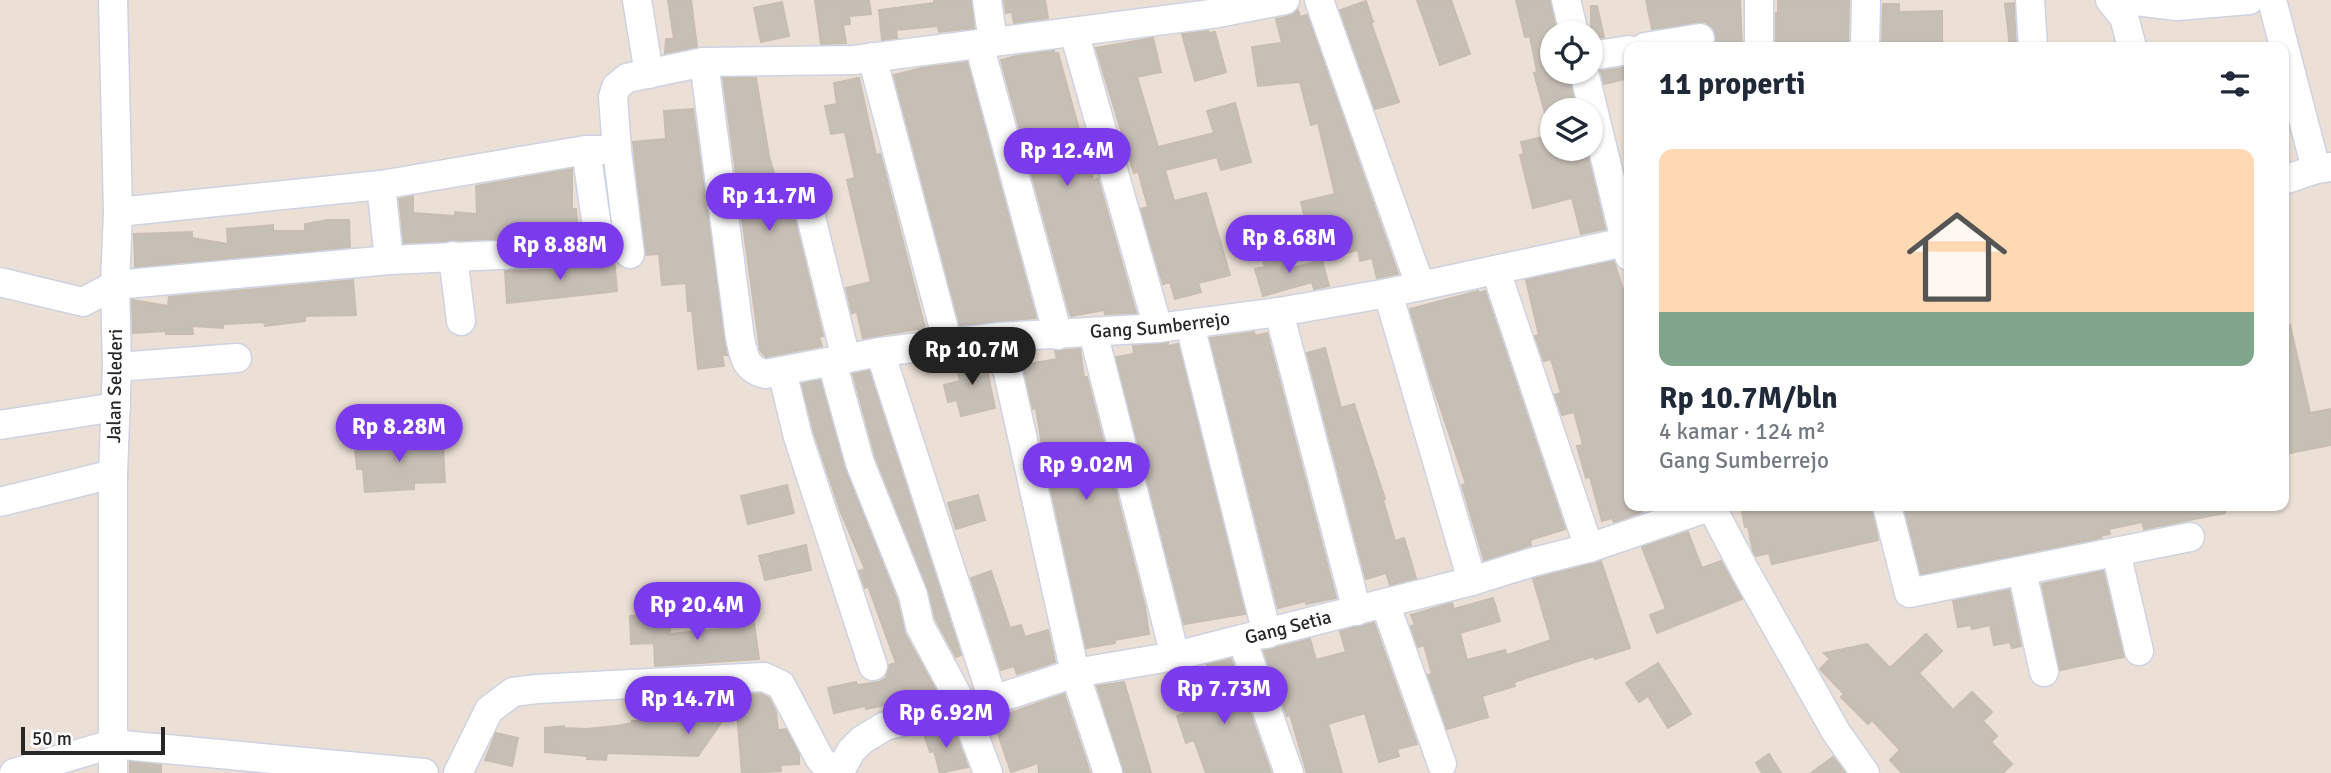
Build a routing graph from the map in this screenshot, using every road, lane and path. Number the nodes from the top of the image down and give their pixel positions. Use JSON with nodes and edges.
{"nodes":[{"id":1,"x":113,"y":0,"type":"edge"},
{"id":2,"x":636,"y":0,"type":"edge"},
{"id":3,"x":986,"y":0,"type":"edge"},
{"id":4,"x":1285,"y":0,"type":"edge"},
{"id":5,"x":1319,"y":0,"type":"edge"},
{"id":6,"x":1566,"y":0,"type":"edge"},
{"id":7,"x":1759,"y":0,"type":"edge"},
{"id":8,"x":1866,"y":0,"type":"edge"},
{"id":9,"x":2030,"y":0,"type":"edge"},
{"id":10,"x":2110,"y":0,"type":"edge"},
{"id":11,"x":2128,"y":0,"type":"edge"},
{"id":12,"x":2249,"y":0,"type":"edge"},
{"id":13,"x":2272,"y":0,"type":"edge"},
{"id":14,"x":1161,"y":10,"type":"edge"},
{"id":15,"x":1571,"y":21,"type":"edge"},
{"id":16,"x":1074,"y":32,"type":"junction"},
{"id":17,"x":1700,"y":38,"type":"dead end"},
{"id":18,"x":1676,"y":42,"type":"edge"},
{"id":19,"x":1759,"y":42,"type":"edge"},
{"id":20,"x":1865,"y":42,"type":"edge"},
{"id":21,"x":2033,"y":42,"type":"edge"},
{"id":22,"x":2131,"y":42,"type":"edge"},
{"id":23,"x":2285,"y":42,"type":"edge"},
{"id":24,"x":986,"y":43,"type":"junction"},
{"id":25,"x":1624,"y":51,"type":"edge"},
{"id":26,"x":1603,"y":54,"type":"edge"},
{"id":27,"x":2289,"y":56,"type":"edge"},
{"id":28,"x":872,"y":57,"type":"junction"},
{"id":29,"x":704,"y":62,"type":"junction"},
{"id":30,"x":649,"y":74,"type":"junction"},
{"id":31,"x":1587,"y":84,"type":"edge"},
{"id":32,"x":617,"y":149,"type":"junction"},
{"id":33,"x":586,"y":150,"type":"junction"},
{"id":34,"x":2323,"y":168,"type":"edge"},
{"id":35,"x":2289,"y":178,"type":"edge"},
{"id":36,"x":381,"y":185,"type":"junction"},
{"id":37,"x":118,"y":212,"type":"junction"},
{"id":38,"x":810,"y":213,"type":"dead end"},
{"id":39,"x":1624,"y":237,"type":"edge"},
{"id":40,"x":1624,"y":250,"type":"edge"},
{"id":41,"x":630,"y":254,"type":"dead end"},
{"id":42,"x":453,"y":257,"type":"junction"},
{"id":43,"x":389,"y":260,"type":"junction"},
{"id":44,"x":1496,"y":271,"type":"junction"},
{"id":45,"x":0,"y":282,"type":"edge"},
{"id":46,"x":115,"y":285,"type":"junction"},
{"id":47,"x":1420,"y":285,"type":"junction"},
{"id":48,"x":1388,"y":293,"type":"junction"},
{"id":49,"x":1279,"y":312,"type":"junction"},
{"id":50,"x":461,"y":321,"type":"dead end"},
{"id":51,"x":1190,"y":325,"type":"junction"},
{"id":52,"x":1158,"y":328,"type":"junction"},
{"id":53,"x":1093,"y":332,"type":"junction"},
{"id":54,"x":1058,"y":335,"type":"junction"},
{"id":55,"x":1000,"y":337,"type":"junction"},
{"id":56,"x":948,"y":344,"type":"junction"},
{"id":57,"x":880,"y":352,"type":"junction"},
{"id":58,"x":237,"y":358,"type":"dead end"},
{"id":59,"x":839,"y":360,"type":"junction"},
{"id":60,"x":117,"y":367,"type":"junction"},
{"id":61,"x":782,"y":371,"type":"junction"},
{"id":62,"x":116,"y":407,"type":"junction"},
{"id":63,"x":0,"y":425,"type":"edge"},
{"id":64,"x":113,"y":474,"type":"junction"},
{"id":65,"x":0,"y":502,"type":"edge"},
{"id":66,"x":1697,"y":511,"type":"edge"},
{"id":67,"x":1715,"y":511,"type":"edge"},
{"id":68,"x":1888,"y":511,"type":"edge"},
{"id":69,"x":2190,"y":537,"type":"dead end"},
{"id":70,"x":1589,"y":548,"type":"junction"},
{"id":71,"x":2116,"y":552,"type":"junction"},
{"id":72,"x":2022,"y":571,"type":"junction"},
{"id":73,"x":1472,"y":581,"type":"junction"},
{"id":74,"x":1385,"y":603,"type":"junction"},
{"id":75,"x":1357,"y":611,"type":"junction"},
{"id":76,"x":1255,"y":636,"type":"junction"},
{"id":77,"x":2139,"y":651,"type":"dead end"},
{"id":78,"x":1175,"y":656,"type":"junction"},
{"id":79,"x":873,"y":666,"type":"dead end"},
{"id":80,"x":1075,"y":673,"type":"junction"},
{"id":81,"x":2044,"y":673,"type":"dead end"},
{"id":82,"x":993,"y":700,"type":"junction"},
{"id":83,"x":963,"y":706,"type":"junction"},
{"id":84,"x":112,"y":744,"type":"junction"},
{"id":85,"x":1442,"y":764,"type":"dead end"},
{"id":86,"x":411,"y":772,"type":"edge"},
{"id":87,"x":14,"y":773,"type":"edge"},
{"id":88,"x":113,"y":773,"type":"edge"},
{"id":89,"x":458,"y":773,"type":"edge"},
{"id":90,"x":833,"y":773,"type":"edge"},
{"id":91,"x":840,"y":773,"type":"edge"},
{"id":92,"x":988,"y":773,"type":"edge"},
{"id":93,"x":1108,"y":773,"type":"edge"},
{"id":94,"x":1289,"y":773,"type":"edge"},
{"id":95,"x":1865,"y":773,"type":"edge"}],
"edges":[{"from":1,"to":37,"type":"street","name":"Jalan Selederi"},
{"from":2,"to":30,"type":"street"},
{"from":3,"to":24,"type":"street"},
{"from":4,"to":14,"type":"street"},
{"from":5,"to":47,"type":"street"},
{"from":6,"to":15,"type":"street"},
{"from":7,"to":19,"type":"street"},
{"from":8,"to":20,"type":"street"},
{"from":9,"to":21,"type":"street"},
{"from":10,"to":22,"type":"street"},
{"from":11,"to":12,"type":"street"},
{"from":13,"to":23,"type":"street"},
{"from":14,"to":16,"type":"street"},
{"from":16,"to":24,"type":"street"},
{"from":16,"to":52,"type":"street"},
{"from":17,"to":18,"type":"street"},
{"from":24,"to":28,"type":"street"},
{"from":24,"to":54,"type":"street"},
{"from":25,"to":26,"type":"street"},
{"from":27,"to":34,"type":"street"},
{"from":28,"to":29,"type":"street"},
{"from":28,"to":56,"type":"street"},
{"from":29,"to":30,"type":"street"},
{"from":29,"to":61,"type":"street","name":"Gang Sumberrejo"},
{"from":30,"to":32,"type":"street"},
{"from":31,"to":39,"type":"street"},
{"from":32,"to":33,"type":"street"},
{"from":32,"to":41,"type":"street"},
{"from":33,"to":36,"type":"street"},
{"from":33,"to":42,"type":"street"},
{"from":34,"to":35,"type":"street"},
{"from":36,"to":37,"type":"street"},
{"from":36,"to":43,"type":"street"},
{"from":37,"to":46,"type":"street","name":"Jalan Selederi"},
{"from":38,"to":59,"type":"street"},
{"from":40,"to":44,"type":"street","name":"Gang Sumberrejo"},
{"from":42,"to":43,"type":"street"},
{"from":42,"to":50,"type":"street"},
{"from":43,"to":46,"type":"street"},
{"from":44,"to":47,"type":"street","name":"Gang Sumberrejo"},
{"from":44,"to":70,"type":"street"},
{"from":45,"to":46,"type":"street"},
{"from":46,"to":60,"type":"street","name":"Jalan Selederi"},
{"from":47,"to":48,"type":"street","name":"Gang Sumberrejo"},
{"from":48,"to":49,"type":"street","name":"Gang Sumberrejo"},
{"from":48,"to":73,"type":"street"},
{"from":49,"to":51,"type":"street","name":"Gang Sumberrejo"},
{"from":49,"to":75,"type":"street"},
{"from":51,"to":52,"type":"street","name":"Gang Sumberrejo"},
{"from":51,"to":76,"type":"street"},
{"from":52,"to":53,"type":"street","name":"Gang Sumberrejo"},
{"from":53,"to":54,"type":"street","name":"Gang Sumberrejo"},
{"from":53,"to":78,"type":"street"},
{"from":54,"to":55,"type":"street","name":"Gang Sumberrejo"},
{"from":55,"to":56,"type":"street","name":"Gang Sumberrejo"},
{"from":55,"to":80,"type":"street"},
{"from":56,"to":57,"type":"street","name":"Gang Sumberrejo"},
{"from":57,"to":59,"type":"street","name":"Gang Sumberrejo"},
{"from":57,"to":82,"type":"street"},
{"from":58,"to":60,"type":"street"},
{"from":59,"to":61,"type":"street","name":"Gang Sumberrejo"},
{"from":59,"to":83,"type":"street"},
{"from":60,"to":62,"type":"street","name":"Jalan Selederi"},
{"from":61,"to":79,"type":"street"},
{"from":62,"to":63,"type":"street"},
{"from":62,"to":64,"type":"street","name":"Jalan Selederi"},
{"from":64,"to":65,"type":"street"},
{"from":64,"to":84,"type":"street","name":"Jalan Selederi"},
{"from":66,"to":70,"type":"street","name":"Gang Setia"},
{"from":67,"to":95,"type":"street"},
{"from":68,"to":72,"type":"street"},
{"from":69,"to":71,"type":"street"},
{"from":70,"to":73,"type":"street","name":"Gang Setia"},
{"from":71,"to":72,"type":"street"},
{"from":71,"to":77,"type":"street"},
{"from":72,"to":81,"type":"street"},
{"from":73,"to":74,"type":"street","name":"Gang Setia"},
{"from":74,"to":75,"type":"street","name":"Gang Setia"},
{"from":74,"to":85,"type":"street"},
{"from":75,"to":76,"type":"street","name":"Gang Setia"},
{"from":76,"to":78,"type":"street","name":"Gang Setia"},
{"from":76,"to":94,"type":"street"},
{"from":78,"to":80,"type":"street","name":"Gang Setia"},
{"from":80,"to":82,"type":"street","name":"Gang Setia"},
{"from":80,"to":93,"type":"street"},
{"from":82,"to":83,"type":"street","name":"Gang Setia"},
{"from":83,"to":91,"type":"street","name":"Gang Setia"},
{"from":83,"to":92,"type":"street"},
{"from":84,"to":86,"type":"street"},
{"from":84,"to":87,"type":"street"},
{"from":84,"to":88,"type":"street","name":"Jalan Selederi"},
{"from":89,"to":90,"type":"street"}]}
